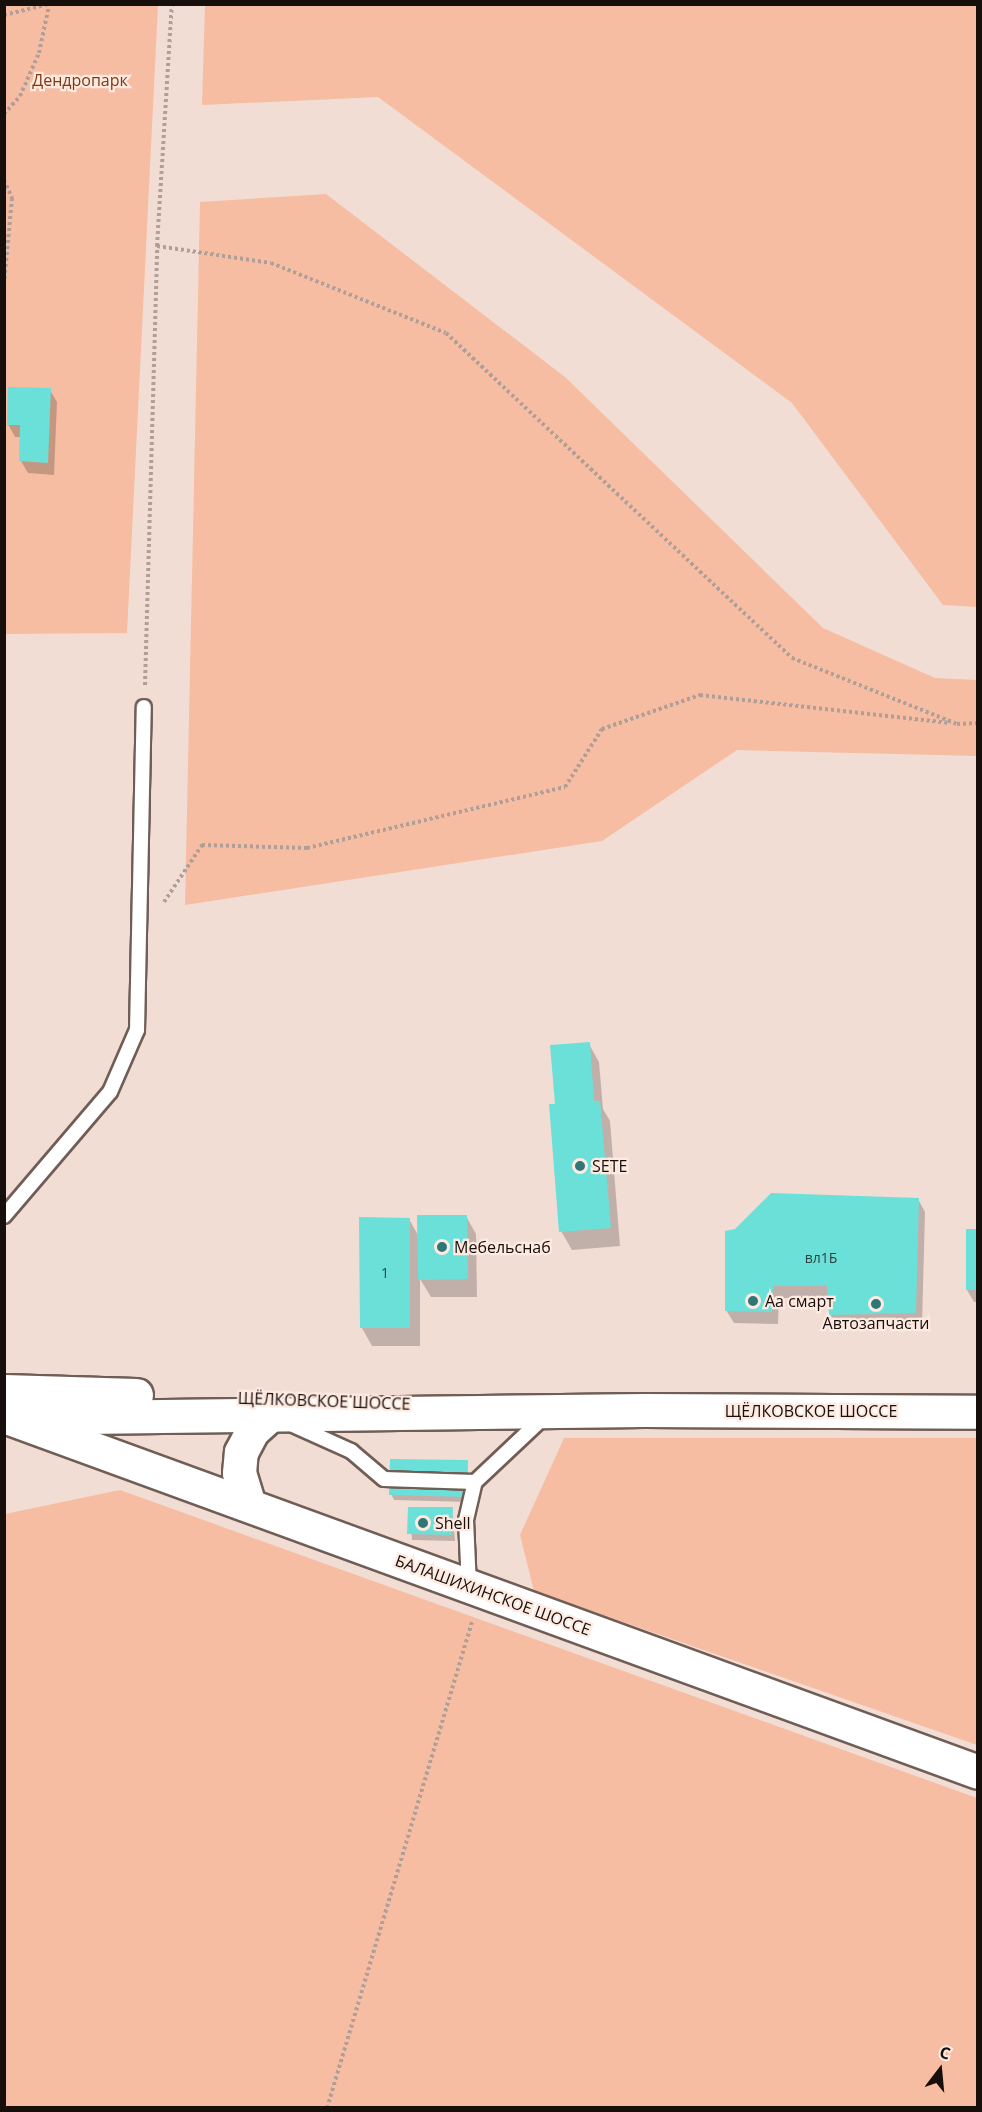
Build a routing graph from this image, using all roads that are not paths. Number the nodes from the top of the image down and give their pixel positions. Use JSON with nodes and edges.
{"nodes":[{"id":1,"x":144,"y":707,"type":"road end"},
{"id":2,"x":4,"y":1216,"type":"edge"},
{"id":3,"x":644,"y":1410,"type":"junction"},
{"id":4,"x":6,"y":1411,"type":"edge"},
{"id":5,"x":550,"y":1411,"type":"junction"},
{"id":6,"x":978,"y":1412,"type":"edge"},
{"id":7,"x":270,"y":1415,"type":"junction"},
{"id":8,"x":475,"y":1482,"type":"junction"},
{"id":9,"x":249,"y":1505,"type":"junction"},
{"id":10,"x":471,"y":1601,"type":"junction"},
{"id":11,"x":978,"y":1772,"type":"edge"}],
"edges":[{"from":1,"to":2,"type":"lane"},
{"from":3,"to":4,"type":"main road","name":"ЩЁЛКОВСКОЕ ШОССЕ"},
{"from":3,"to":5,"type":"main road","name":"ЩЁЛКОВСКОЕ ШОССЕ"},
{"from":3,"to":6,"type":"main road","name":"ЩЁЛКОВСКОЕ ШОССЕ"},
{"from":4,"to":7,"type":"main road","name":"ЩЁЛКОВСКОЕ ШОССЕ"},
{"from":4,"to":9,"type":"main road","name":"БАЛАШИХИНСКОЕ ШОССЕ"},
{"from":5,"to":7,"type":"main road","name":"ЩЁЛКОВСКОЕ ШОССЕ"},
{"from":5,"to":8,"type":"lane"},
{"from":7,"to":8,"type":"lane"},
{"from":7,"to":9,"type":"main road"},
{"from":8,"to":10,"type":"lane"},
{"from":9,"to":10,"type":"main road","name":"БАЛАШИХИНСКОЕ ШОССЕ"},
{"from":10,"to":11,"type":"main road","name":"БАЛАШИХИНСКОЕ ШОССЕ"}]}
